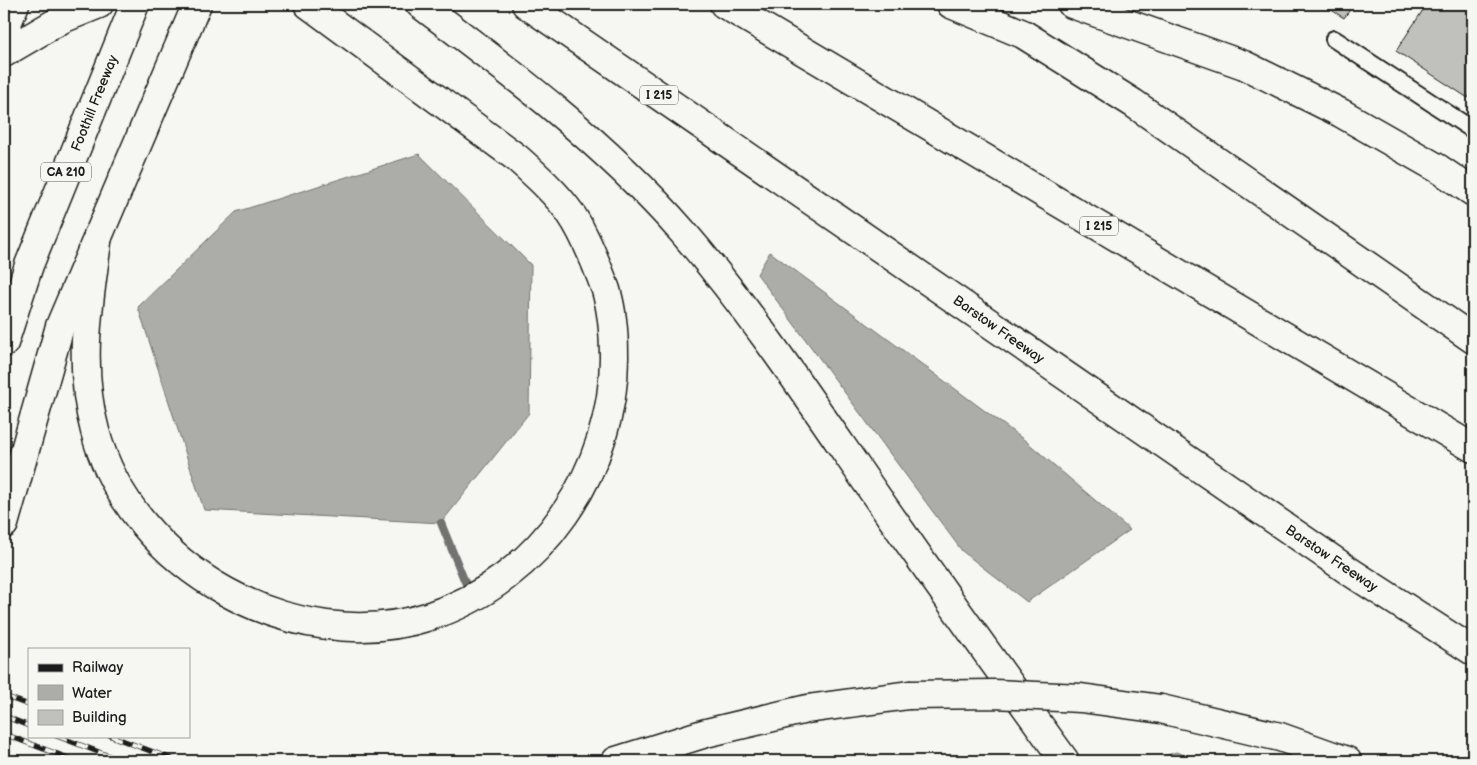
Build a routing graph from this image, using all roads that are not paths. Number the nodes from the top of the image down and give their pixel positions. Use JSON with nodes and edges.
{"nodes":[{"id":1,"x":15,"y":4,"type":"edge"},
{"id":2,"x":99,"y":4,"type":"edge"},
{"id":3,"x":135,"y":4,"type":"edge"},
{"id":4,"x":197,"y":4,"type":"edge"},
{"id":5,"x":308,"y":4,"type":"edge"},
{"id":6,"x":420,"y":4,"type":"edge"},
{"id":7,"x":526,"y":4,"type":"edge"},
{"id":8,"x":724,"y":4,"type":"edge"},
{"id":9,"x":951,"y":4,"type":"edge"},
{"id":10,"x":1072,"y":4,"type":"edge"},
{"id":11,"x":4,"y":30,"type":"edge"},
{"id":12,"x":1334,"y":39,"type":"dead end"},
{"id":13,"x":4,"y":54,"type":"edge"},
{"id":14,"x":1473,"y":130,"type":"edge"},
{"id":15,"x":1473,"y":192,"type":"edge"},
{"id":16,"x":98,"y":235,"type":"junction"},
{"id":17,"x":1473,"y":339,"type":"edge"},
{"id":18,"x":4,"y":343,"type":"edge"},
{"id":19,"x":1473,"y":448,"type":"edge"},
{"id":20,"x":4,"y":524,"type":"edge"},
{"id":21,"x":1473,"y":651,"type":"edge"},
{"id":22,"x":616,"y":761,"type":"edge"},
{"id":23,"x":1065,"y":761,"type":"edge"},
{"id":24,"x":1346,"y":761,"type":"edge"}],
"edges":[{"from":1,"to":11,"type":"highway"},
{"from":2,"to":13,"type":"highway"},
{"from":3,"to":18,"type":"highway","name":"Foothill Freeway","number":"CA 210"},
{"from":4,"to":16,"type":"highway"},
{"from":5,"to":16,"type":"highway"},
{"from":6,"to":23,"type":"highway"},
{"from":7,"to":21,"type":"highway","name":"Barstow Freeway","number":"I 215"},
{"from":8,"to":19,"type":"highway","number":"I 215"},
{"from":9,"to":17,"type":"highway"},
{"from":10,"to":15,"type":"highway"},
{"from":12,"to":14,"type":"lane"},
{"from":16,"to":20,"type":"highway"},
{"from":22,"to":24,"type":"highway","bridge":true}]}
